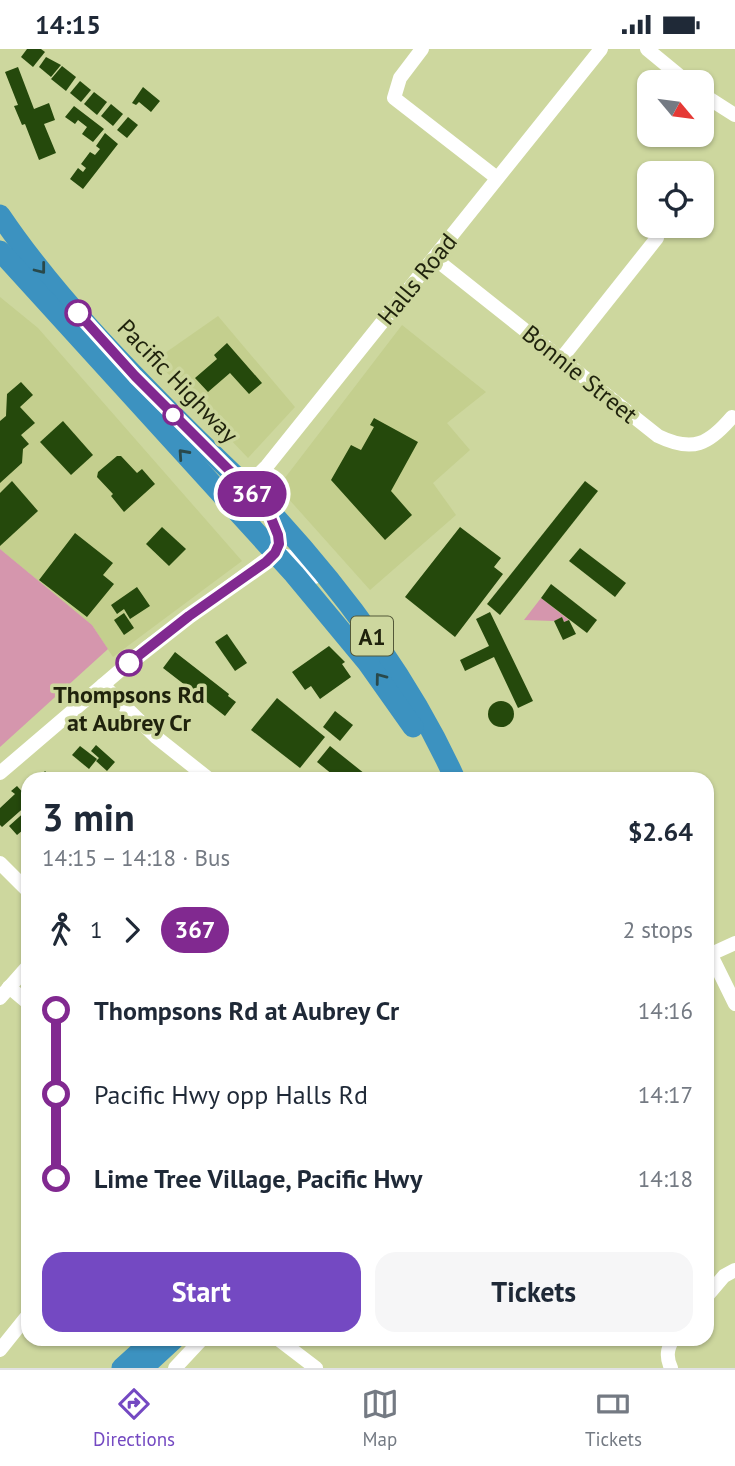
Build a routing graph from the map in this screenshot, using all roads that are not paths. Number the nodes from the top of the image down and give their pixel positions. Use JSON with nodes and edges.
{"nodes":[{"id":1,"x":422,"y":49,"type":"edge"},
{"id":2,"x":601,"y":49,"type":"edge"},
{"id":3,"x":647,"y":49,"type":"edge"},
{"id":4,"x":672,"y":70,"type":"edge"},
{"id":5,"x":714,"y":102,"type":"edge"},
{"id":6,"x":735,"y":115,"type":"edge"},
{"id":7,"x":498,"y":178,"type":"junction"},
{"id":8,"x":0,"y":215,"type":"edge"},
{"id":9,"x":657,"y":238,"type":"dead end"},
{"id":10,"x":0,"y":251,"type":"edge"},
{"id":11,"x":434,"y":258,"type":"junction"},
{"id":12,"x":561,"y":359,"type":"junction"},
{"id":13,"x":732,"y":417,"type":"dead end"},
{"id":14,"x":246,"y":488,"type":"junction"},
{"id":15,"x":229,"y":504,"type":"junction"},
{"id":16,"x":267,"y":508,"type":"junction"},
{"id":17,"x":275,"y":553,"type":"junction"},
{"id":18,"x":353,"y":610,"type":"junction"},
{"id":19,"x":103,"y":685,"type":"junction"},
{"id":20,"x":200,"y":772,"type":"edge"},
{"id":21,"x":435,"y":772,"type":"edge"},
{"id":22,"x":452,"y":772,"type":"edge"},
{"id":23,"x":0,"y":773,"type":"edge"},
{"id":24,"x":0,"y":863,"type":"edge"},
{"id":25,"x":21,"y":884,"type":"edge"},
{"id":26,"x":735,"y":943,"type":"edge"},
{"id":27,"x":714,"y":949,"type":"edge"},
{"id":28,"x":714,"y":961,"type":"edge"},
{"id":29,"x":21,"y":974,"type":"edge"},
{"id":30,"x":4,"y":993,"type":"edge"},
{"id":31,"x":21,"y":1000,"type":"edge"},
{"id":32,"x":735,"y":1004,"type":"edge"},
{"id":33,"x":735,"y":1270,"type":"edge"},
{"id":34,"x":714,"y":1288,"type":"edge"},
{"id":35,"x":21,"y":1324,"type":"edge"},
{"id":36,"x":146,"y":1346,"type":"edge"},
{"id":37,"x":167,"y":1346,"type":"edge"},
{"id":38,"x":195,"y":1346,"type":"edge"},
{"id":39,"x":287,"y":1346,"type":"edge"},
{"id":40,"x":671,"y":1346,"type":"edge"},
{"id":41,"x":0,"y":1350,"type":"edge"},
{"id":42,"x":122,"y":1368,"type":"edge"},
{"id":43,"x":143,"y":1368,"type":"edge"},
{"id":44,"x":175,"y":1368,"type":"edge"},
{"id":45,"x":316,"y":1368,"type":"edge"},
{"id":46,"x":671,"y":1368,"type":"edge"}],
"edges":[{"from":1,"to":7,"type":"street"},
{"from":2,"to":7,"type":"street","name":"Halls Road"},
{"from":3,"to":4,"type":"street"},
{"from":5,"to":6,"type":"street"},
{"from":7,"to":11,"type":"street","name":"Halls Road"},
{"from":8,"to":14,"type":"highway","name":"Pacific Highway","number":"A1","one_way":true},
{"from":9,"to":12,"type":"street"},
{"from":15,"to":10,"type":"highway","name":"Pacific Highway","number":"A1","one_way":true},
{"from":11,"to":12,"type":"street","name":"Bonnie Street"},
{"from":11,"to":14,"type":"street","name":"Halls Road"},
{"from":12,"to":13,"type":"street","name":"Bonnie Street"},
{"from":14,"to":15,"type":"street","name":"Halls Road"},
{"from":14,"to":16,"type":"highway","name":"Pacific Highway","number":"A1"},
{"from":15,"to":17,"type":"highway","name":"Pacific Highway","number":"A1"},
{"from":16,"to":17,"type":"street"},
{"from":16,"to":18,"type":"highway","name":"Pacific Highway","number":"A1"},
{"from":17,"to":18,"type":"street","name":"Pacific Highway"},
{"from":17,"to":19,"type":"street"},
{"from":21,"to":17,"type":"highway","name":"Pacific Highway","number":"A1","one_way":true},
{"from":18,"to":22,"type":"highway","name":"Pacific Highway","number":"A1"},
{"from":19,"to":20,"type":"street"},
{"from":19,"to":23,"type":"street"},
{"from":24,"to":25,"type":"street"},
{"from":26,"to":27,"type":"street"},
{"from":28,"to":32,"type":"street"},
{"from":29,"to":30,"type":"street"},
{"from":30,"to":31,"type":"street"},
{"from":33,"to":34,"type":"street"},
{"from":35,"to":41,"type":"street"},
{"from":36,"to":42,"type":"highway"},
{"from":37,"to":43,"type":"highway"},
{"from":38,"to":44,"type":"street"},
{"from":39,"to":45,"type":"street"},
{"from":40,"to":46,"type":"street"}]}
